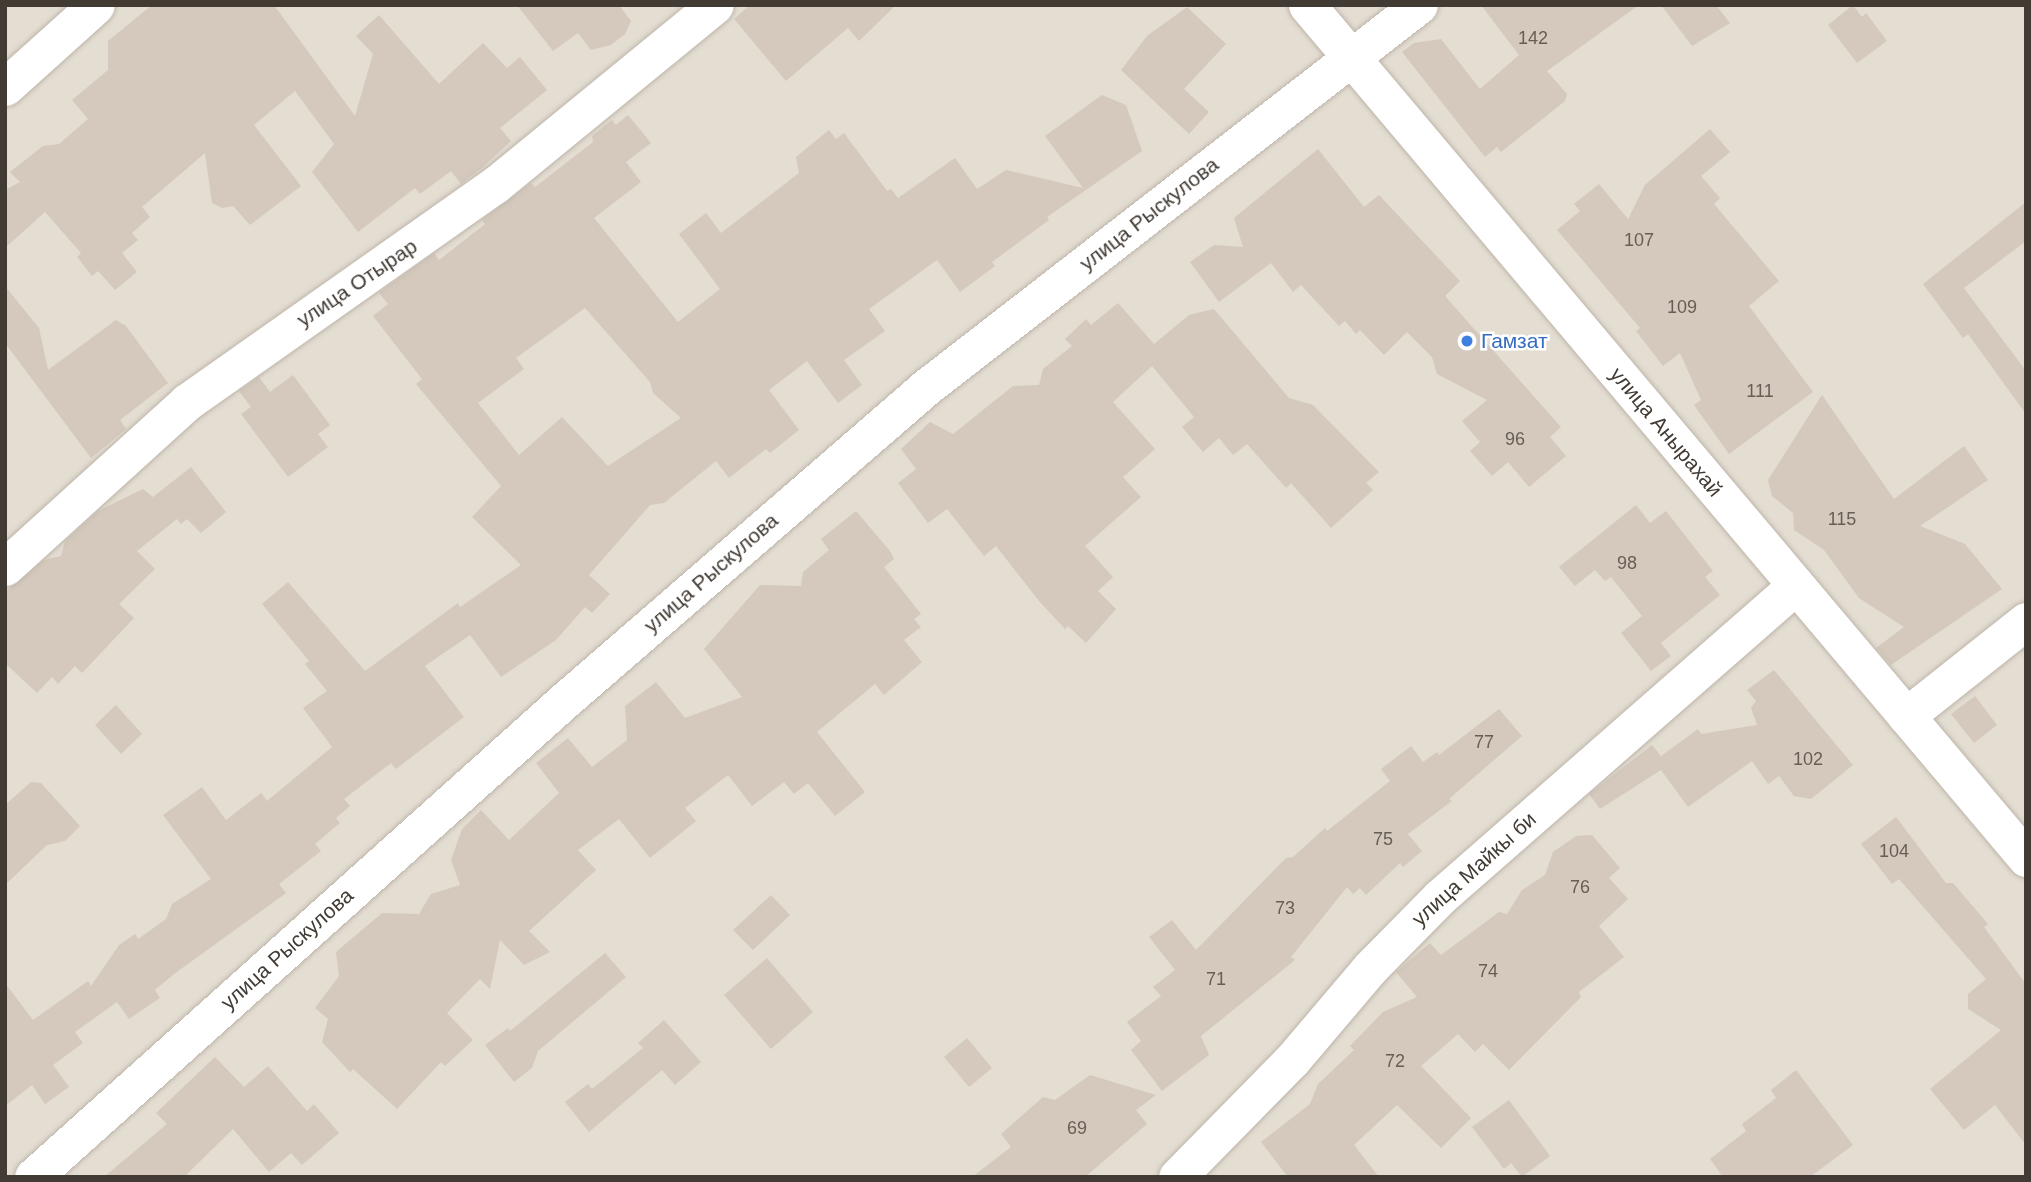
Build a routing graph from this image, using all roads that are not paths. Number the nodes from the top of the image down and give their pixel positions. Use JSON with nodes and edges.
{"nodes":[{"id":1,"x":96,"y":5,"type":"edge"},
{"id":2,"x":715,"y":5,"type":"edge"},
{"id":3,"x":1307,"y":5,"type":"edge"},
{"id":4,"x":1419,"y":5,"type":"edge"},
{"id":5,"x":1354,"y":59,"type":"junction"},
{"id":6,"x":5,"y":87,"type":"edge"},
{"id":7,"x":5,"y":568,"type":"edge"},
{"id":8,"x":1796,"y":585,"type":"junction"},
{"id":9,"x":2026,"y":621,"type":"edge"},
{"id":10,"x":1906,"y":716,"type":"junction"},
{"id":11,"x":2026,"y":859,"type":"edge"},
{"id":12,"x":33,"y":1177,"type":"edge"},
{"id":13,"x":1177,"y":1177,"type":"edge"}],
"edges":[{"from":1,"to":6,"type":"street"},
{"from":2,"to":7,"type":"street","name":"улица Отырар"},
{"from":3,"to":5,"type":"street","name":"улица Анырахай"},
{"from":4,"to":5,"type":"street","name":"улица Рыскулова"},
{"from":5,"to":8,"type":"street","name":"улица Анырахай"},
{"from":5,"to":12,"type":"street","name":"улица Рыскулова"},
{"from":8,"to":10,"type":"street","name":"улица Анырахай"},
{"from":8,"to":13,"type":"street","name":"улица Майкы би"},
{"from":9,"to":10,"type":"street"},
{"from":10,"to":11,"type":"street","name":"улица Анырахай"}]}
